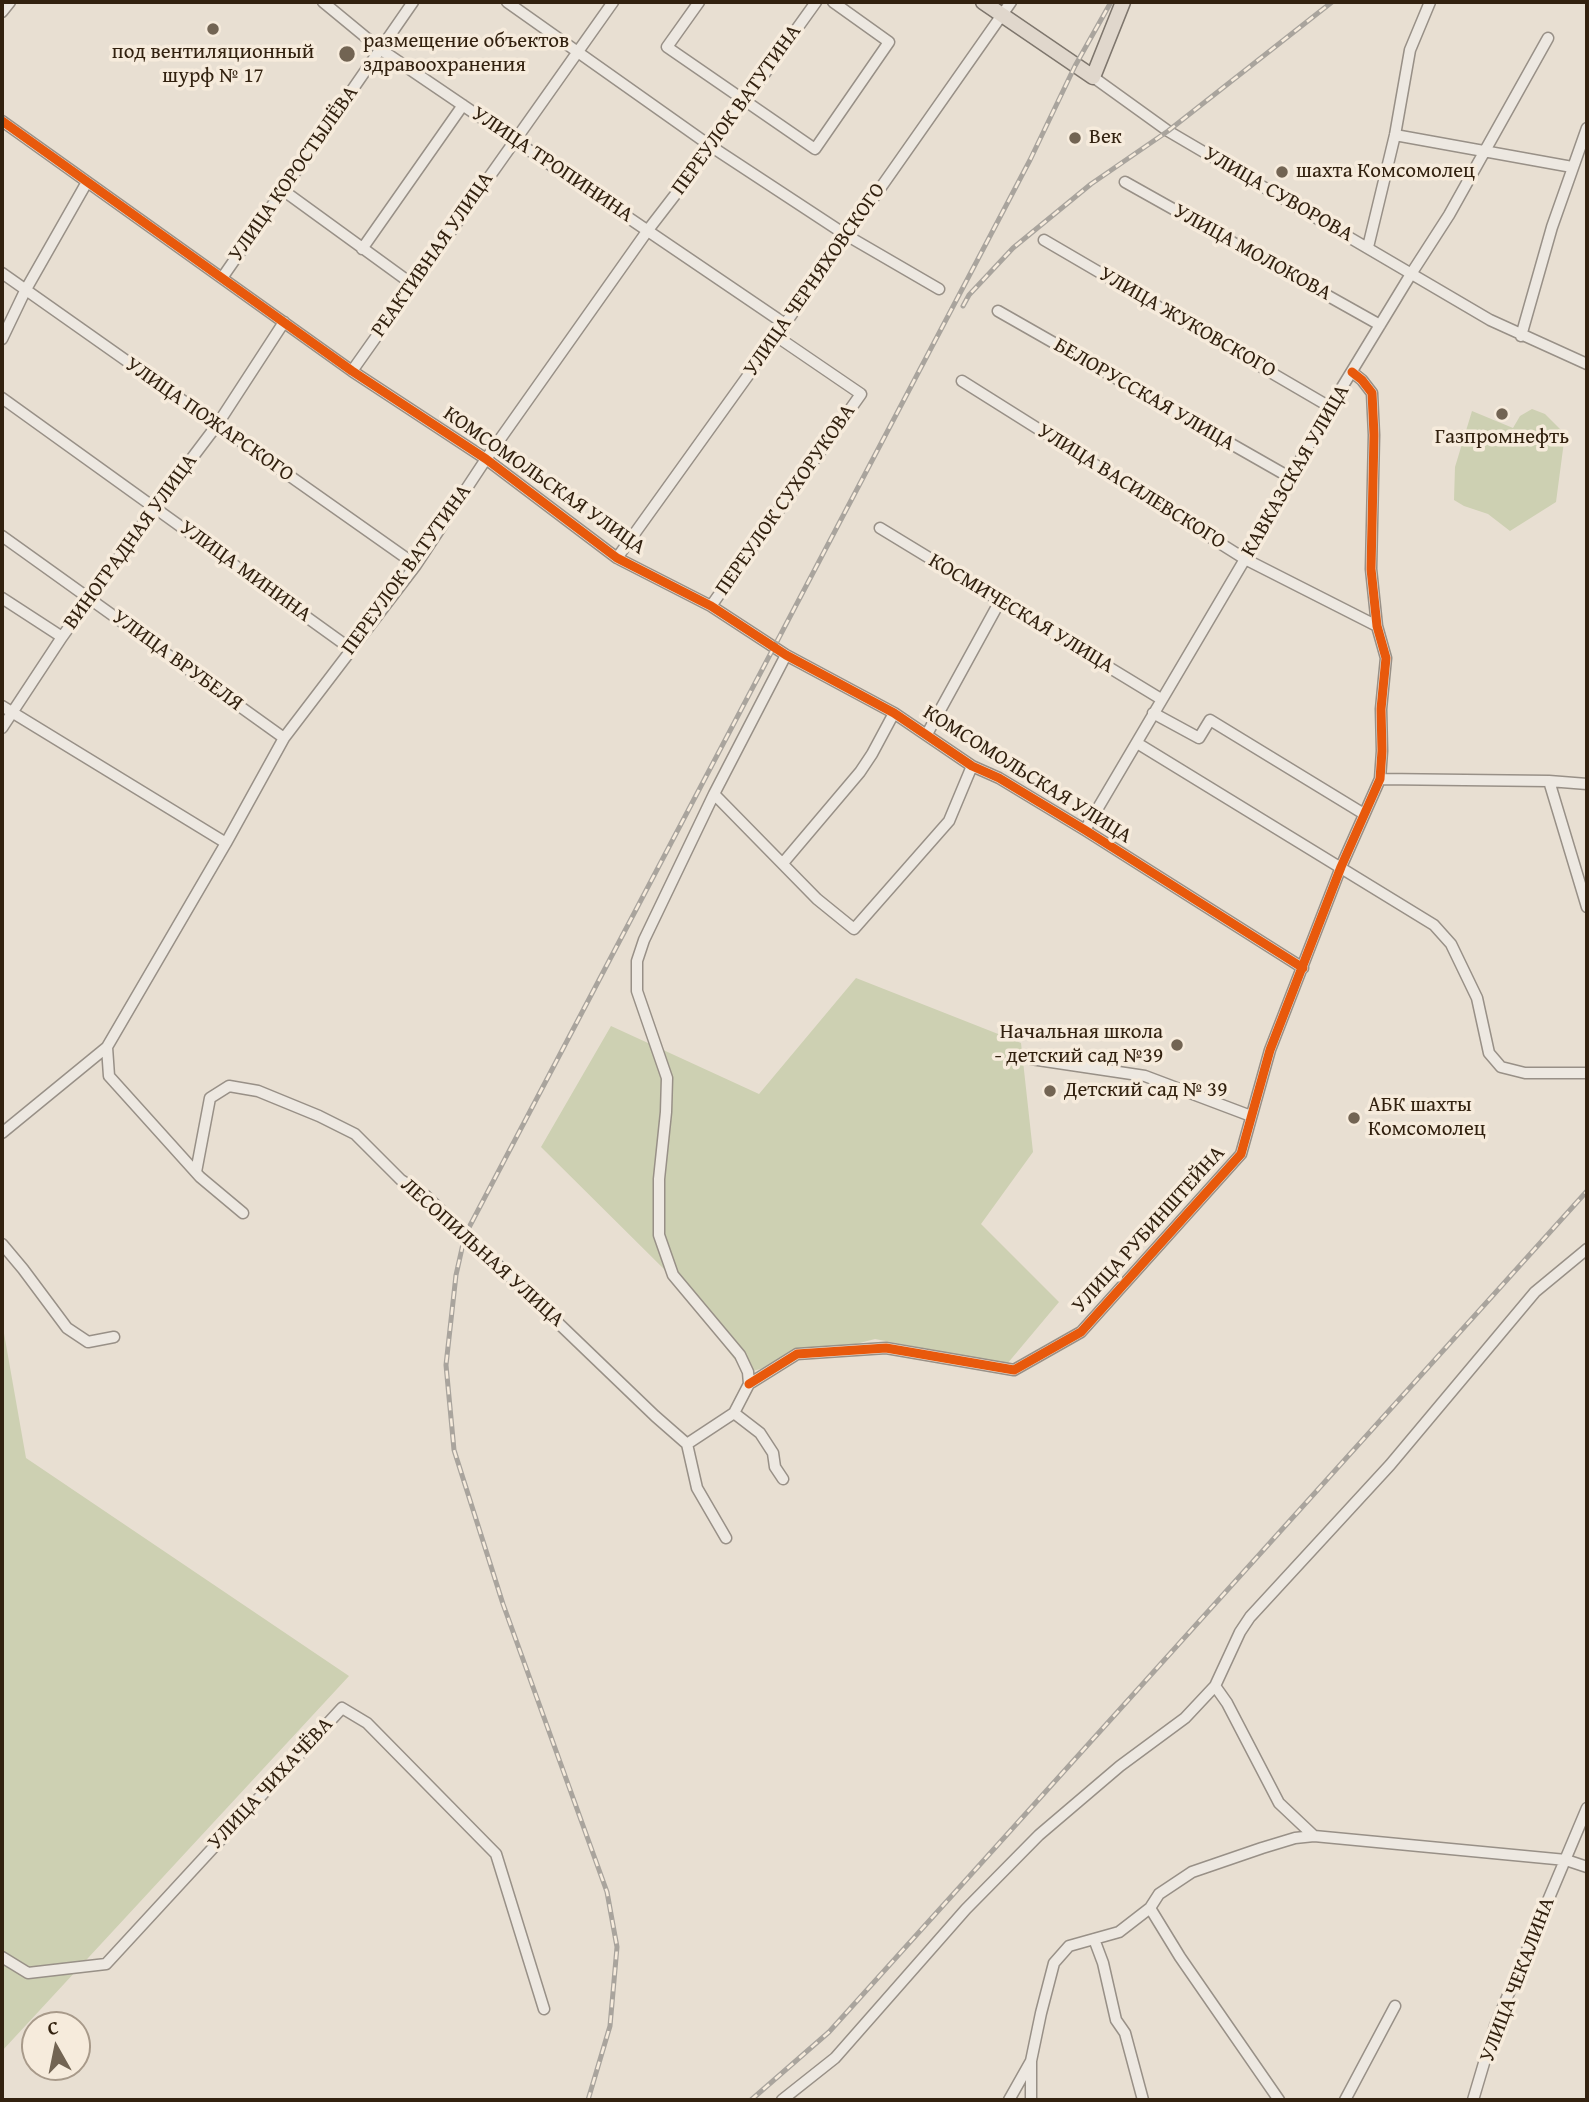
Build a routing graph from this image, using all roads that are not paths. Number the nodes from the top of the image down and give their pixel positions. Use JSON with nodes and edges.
{"nodes":[{"id":1,"x":9,"y":2,"type":"edge"},
{"id":2,"x":323,"y":2,"type":"edge"},
{"id":3,"x":413,"y":2,"type":"edge"},
{"id":4,"x":507,"y":2,"type":"edge"},
{"id":5,"x":613,"y":2,"type":"edge"},
{"id":6,"x":699,"y":2,"type":"edge"},
{"id":7,"x":816,"y":2,"type":"edge"},
{"id":8,"x":833,"y":2,"type":"edge"},
{"id":9,"x":983,"y":2,"type":"edge"},
{"id":10,"x":1011,"y":2,"type":"edge"},
{"id":11,"x":1123,"y":2,"type":"edge"},
{"id":12,"x":1430,"y":2,"type":"edge"},
{"id":13,"x":2,"y":12,"type":"edge"},
{"id":14,"x":1001,"y":15,"type":"junction"},
{"id":15,"x":1548,"y":38,"type":"dead end"},
{"id":16,"x":380,"y":49,"type":"junction"},
{"id":17,"x":578,"y":51,"type":"junction"},
{"id":18,"x":1093,"y":78,"type":"junction"},
{"id":19,"x":745,"y":101,"type":"junction"},
{"id":20,"x":463,"y":105,"type":"junction"},
{"id":21,"x":2,"y":121,"type":"edge"},
{"id":22,"x":1587,"y":128,"type":"edge"},
{"id":23,"x":1395,"y":135,"type":"junction"},
{"id":24,"x":514,"y":140,"type":"junction"},
{"id":25,"x":712,"y":146,"type":"junction"},
{"id":26,"x":1487,"y":150,"type":"junction"},
{"id":27,"x":1572,"y":167,"type":"junction"},
{"id":28,"x":87,"y":182,"type":"junction"},
{"id":29,"x":1125,"y":182,"type":"dead end"},
{"id":30,"x":284,"y":191,"type":"junction"},
{"id":31,"x":648,"y":230,"type":"junction"},
{"id":32,"x":846,"y":235,"type":"junction"},
{"id":33,"x":1044,"y":240,"type":"dead end"},
{"id":34,"x":1368,"y":247,"type":"junction"},
{"id":35,"x":362,"y":249,"type":"junction"},
{"id":36,"x":2,"y":273,"type":"edge"},
{"id":37,"x":1410,"y":274,"type":"junction"},
{"id":38,"x":222,"y":278,"type":"junction"},
{"id":39,"x":412,"y":284,"type":"junction"},
{"id":40,"x":939,"y":289,"type":"dead end"},
{"id":41,"x":25,"y":291,"type":"junction"},
{"id":42,"x":998,"y":311,"type":"dead end"},
{"id":43,"x":284,"y":321,"type":"junction"},
{"id":44,"x":785,"y":324,"type":"junction"},
{"id":45,"x":1380,"y":325,"type":"junction"},
{"id":46,"x":776,"y":336,"type":"junction"},
{"id":47,"x":1521,"y":336,"type":"junction"},
{"id":48,"x":2,"y":339,"type":"edge"},
{"id":49,"x":1587,"y":364,"type":"edge"},
{"id":50,"x":352,"y":371,"type":"junction"},
{"id":51,"x":1352,"y":372,"type":"junction"},
{"id":52,"x":962,"y":381,"type":"dead end"},
{"id":53,"x":2,"y":398,"type":"edge"},
{"id":54,"x":1330,"y":407,"type":"junction"},
{"id":55,"x":217,"y":425,"type":"junction"},
{"id":56,"x":486,"y":459,"type":"junction"},
{"id":57,"x":1291,"y":478,"type":"junction"},
{"id":58,"x":155,"y":507,"type":"junction"},
{"id":59,"x":880,"y":528,"type":"dead end"},
{"id":60,"x":2,"y":536,"type":"edge"},
{"id":61,"x":617,"y":558,"type":"junction"},
{"id":62,"x":1245,"y":559,"type":"junction"},
{"id":63,"x":416,"y":565,"type":"junction"},
{"id":64,"x":2,"y":598,"type":"edge"},
{"id":65,"x":90,"y":599,"type":"junction"},
{"id":66,"x":1000,"y":601,"type":"junction"},
{"id":67,"x":711,"y":606,"type":"junction"},
{"id":68,"x":1377,"y":626,"type":"junction"},
{"id":69,"x":62,"y":637,"type":"junction"},
{"id":70,"x":351,"y":649,"type":"junction"},
{"id":71,"x":786,"y":655,"type":"junction"},
{"id":72,"x":1161,"y":699,"type":"junction"},
{"id":73,"x":7,"y":709,"type":"edge"},
{"id":74,"x":894,"y":713,"type":"junction"},
{"id":75,"x":1153,"y":713,"type":"junction"},
{"id":76,"x":2,"y":728,"type":"edge"},
{"id":77,"x":927,"y":734,"type":"junction"},
{"id":78,"x":284,"y":738,"type":"junction"},
{"id":79,"x":1137,"y":743,"type":"junction"},
{"id":80,"x":972,"y":766,"type":"junction"},
{"id":81,"x":1380,"y":779,"type":"junction"},
{"id":82,"x":1549,"y":781,"type":"junction"},
{"id":83,"x":1587,"y":785,"type":"edge"},
{"id":84,"x":714,"y":794,"type":"junction"},
{"id":85,"x":1364,"y":814,"type":"junction"},
{"id":86,"x":1085,"y":830,"type":"junction"},
{"id":87,"x":226,"y":843,"type":"junction"},
{"id":88,"x":783,"y":863,"type":"junction"},
{"id":89,"x":1341,"y":867,"type":"junction"},
{"id":90,"x":1587,"y":906,"type":"edge"},
{"id":91,"x":1303,"y":968,"type":"junction"},
{"id":92,"x":107,"y":1047,"type":"junction"},
{"id":93,"x":1031,"y":1059,"type":"dead end"},
{"id":94,"x":1587,"y":1073,"type":"edge"},
{"id":95,"x":1251,"y":1116,"type":"junction"},
{"id":96,"x":2,"y":1133,"type":"edge"},
{"id":97,"x":196,"y":1172,"type":"junction"},
{"id":98,"x":243,"y":1213,"type":"dead end"},
{"id":99,"x":2,"y":1244,"type":"edge"},
{"id":100,"x":1587,"y":1249,"type":"edge"},
{"id":101,"x":114,"y":1337,"type":"dead end"},
{"id":102,"x":749,"y":1384,"type":"junction"},
{"id":103,"x":734,"y":1413,"type":"junction"},
{"id":104,"x":687,"y":1444,"type":"junction"},
{"id":105,"x":783,"y":1479,"type":"dead end"},
{"id":106,"x":726,"y":1538,"type":"dead end"},
{"id":107,"x":1215,"y":1686,"type":"junction"},
{"id":108,"x":1587,"y":1808,"type":"edge"},
{"id":109,"x":1314,"y":1836,"type":"junction"},
{"id":110,"x":1566,"y":1860,"type":"junction"},
{"id":111,"x":1587,"y":1867,"type":"edge"},
{"id":112,"x":1150,"y":1908,"type":"junction"},
{"id":113,"x":1094,"y":1939,"type":"junction"},
{"id":114,"x":2,"y":1957,"type":"edge"},
{"id":115,"x":1395,"y":2006,"type":"dead end"},
{"id":116,"x":544,"y":2009,"type":"dead end"},
{"id":117,"x":1031,"y":2061,"type":"junction"},
{"id":118,"x":782,"y":2100,"type":"edge"},
{"id":119,"x":1009,"y":2100,"type":"edge"},
{"id":120,"x":1031,"y":2100,"type":"edge"},
{"id":121,"x":1143,"y":2100,"type":"edge"},
{"id":122,"x":1279,"y":2100,"type":"edge"},
{"id":123,"x":1345,"y":2100,"type":"edge"},
{"id":124,"x":1473,"y":2100,"type":"edge"}],
"edges":[{"from":1,"to":13,"type":"street"},
{"from":2,"to":16,"type":"street","name":"УЛИЦА ТРОПИНИНА"},
{"from":3,"to":16,"type":"street","name":"УЛИЦА КОРОСТЫЛЁВА"},
{"from":4,"to":17,"type":"street"},
{"from":5,"to":17,"type":"street","name":"РЕАКТИВНАЯ УЛИЦА"},
{"from":6,"to":19,"type":"street"},
{"from":7,"to":19,"type":"street","name":"ПЕРЕУЛОК ВАТУТИНА"},
{"from":8,"to":19,"type":"street"},
{"from":9,"to":14,"type":"main road","name":"УЛИЦА СУВОРОВА"},
{"from":10,"to":14,"type":"street","name":"УЛИЦА ЧЕРНЯХОВСКОГО"},
{"from":11,"to":18,"type":"main road"},
{"from":12,"to":23,"type":"street"},
{"from":14,"to":18,"type":"main road","name":"УЛИЦА СУВОРОВА"},
{"from":14,"to":32,"type":"street","name":"УЛИЦА ЧЕРНЯХОВСКОГО"},
{"from":15,"to":26,"type":"street","name":"КАВКАЗСКАЯ УЛИЦА"},
{"from":16,"to":20,"type":"street","name":"УЛИЦА ТРОПИНИНА"},
{"from":16,"to":30,"type":"street","name":"УЛИЦА КОРОСТЫЛЁВА"},
{"from":17,"to":24,"type":"street","name":"РЕАКТИВНАЯ УЛИЦА"},
{"from":17,"to":25,"type":"street"},
{"from":18,"to":34,"type":"street","name":"УЛИЦА СУВОРОВА"},
{"from":19,"to":25,"type":"street","name":"ПЕРЕУЛОК ВАТУТИНА"},
{"from":20,"to":24,"type":"street","name":"УЛИЦА ТРОПИНИНА"},
{"from":20,"to":35,"type":"street"},
{"from":21,"to":28,"type":"street","name":"КОМСОМОЛЬСКАЯ УЛИЦА"},
{"from":22,"to":27,"type":"street"},
{"from":23,"to":26,"type":"street"},
{"from":23,"to":34,"type":"street"},
{"from":24,"to":31,"type":"street","name":"УЛИЦА ТРОПИНИНА"},
{"from":24,"to":39,"type":"street","name":"РЕАКТИВНАЯ УЛИЦА"},
{"from":25,"to":31,"type":"street","name":"ПЕРЕУЛОК ВАТУТИНА"},
{"from":25,"to":32,"type":"street"},
{"from":26,"to":27,"type":"street"},
{"from":26,"to":37,"type":"street","name":"КАВКАЗСКАЯ УЛИЦА"},
{"from":27,"to":47,"type":"street"},
{"from":28,"to":38,"type":"street","name":"КОМСОМОЛЬСКАЯ УЛИЦА"},
{"from":28,"to":41,"type":"street"},
{"from":29,"to":45,"type":"street","name":"УЛИЦА МОЛОКОВА"},
{"from":30,"to":35,"type":"street"},
{"from":30,"to":38,"type":"street","name":"УЛИЦА КОРОСТЫЛЁВА"},
{"from":31,"to":44,"type":"street","name":"УЛИЦА ТРОПИНИНА"},
{"from":31,"to":56,"type":"street","name":"ПЕРЕУЛОК ВАТУТИНА"},
{"from":32,"to":40,"type":"street"},
{"from":32,"to":44,"type":"street","name":"УЛИЦА ЧЕРНЯХОВСКОГО"},
{"from":33,"to":54,"type":"street","name":"УЛИЦА ЖУКОВСКОГО"},
{"from":34,"to":37,"type":"street","name":"УЛИЦА СУВОРОВА"},
{"from":35,"to":39,"type":"street"},
{"from":36,"to":41,"type":"street","name":"УЛИЦА ПОЖАРСКОГО"},
{"from":37,"to":45,"type":"street","name":"КАВКАЗСКАЯ УЛИЦА"},
{"from":37,"to":47,"type":"street","name":"УЛИЦА СУВОРОВА"},
{"from":38,"to":43,"type":"street","name":"КОМСОМОЛЬСКАЯ УЛИЦА"},
{"from":39,"to":50,"type":"street","name":"РЕАКТИВНАЯ УЛИЦА"},
{"from":41,"to":48,"type":"street"},
{"from":41,"to":55,"type":"street","name":"УЛИЦА ПОЖАРСКОГО"},
{"from":42,"to":57,"type":"street","name":"БЕЛОРУССКАЯ УЛИЦА"},
{"from":43,"to":50,"type":"street","name":"КОМСОМОЛЬСКАЯ УЛИЦА"},
{"from":43,"to":55,"type":"street","name":"ВИНОГРАДНАЯ УЛИЦА"},
{"from":44,"to":46,"type":"street","name":"УЛИЦА ЧЕРНЯХОВСКОГО"},
{"from":45,"to":51,"type":"street","name":"КАВКАЗСКАЯ УЛИЦА"},
{"from":46,"to":61,"type":"street","name":"УЛИЦА ЧЕРНЯХОВСКОГО"},
{"from":46,"to":67,"type":"street","name":"ПЕРЕУЛОК СУХОРУКОВА"},
{"from":47,"to":49,"type":"street","name":"УЛИЦА СУВОРОВА"},
{"from":50,"to":56,"type":"street","name":"КОМСОМОЛЬСКАЯ УЛИЦА"},
{"from":51,"to":54,"type":"street","name":"КАВКАЗСКАЯ УЛИЦА"},
{"from":51,"to":68,"type":"street","name":"УЛИЦА РУБИНШТЕЙНА"},
{"from":52,"to":62,"type":"street","name":"УЛИЦА ВАСИЛЕВСКОГО"},
{"from":53,"to":58,"type":"street","name":"УЛИЦА МИНИНА"},
{"from":54,"to":57,"type":"street","name":"КАВКАЗСКАЯ УЛИЦА"},
{"from":55,"to":58,"type":"street","name":"ВИНОГРАДНАЯ УЛИЦА"},
{"from":55,"to":63,"type":"street","name":"УЛИЦА ПОЖАРСКОГО"},
{"from":56,"to":61,"type":"street","name":"КОМСОМОЛЬСКАЯ УЛИЦА"},
{"from":56,"to":63,"type":"street","name":"ПЕРЕУЛОК ВАТУТИНА"},
{"from":57,"to":62,"type":"street","name":"КАВКАЗСКАЯ УЛИЦА"},
{"from":58,"to":65,"type":"street","name":"ВИНОГРАДНАЯ УЛИЦА"},
{"from":58,"to":70,"type":"street","name":"УЛИЦА МИНИНА"},
{"from":59,"to":66,"type":"street","name":"КОСМИЧЕСКАЯ УЛИЦА"},
{"from":60,"to":65,"type":"street","name":"УЛИЦА ВРУБЕЛЯ"},
{"from":61,"to":67,"type":"street","name":"КОМСОМОЛЬСКАЯ УЛИЦА"},
{"from":62,"to":68,"type":"street","name":"УЛИЦА ВАСИЛЕВСКОГО"},
{"from":62,"to":72,"type":"street","name":"КАВКАЗСКАЯ УЛИЦА"},
{"from":63,"to":70,"type":"street","name":"ПЕРЕУЛОК ВАТУТИНА"},
{"from":64,"to":69,"type":"street"},
{"from":65,"to":69,"type":"street","name":"ВИНОГРАДНАЯ УЛИЦА"},
{"from":65,"to":78,"type":"street","name":"УЛИЦА ВРУБЕЛЯ"},
{"from":66,"to":72,"type":"street","name":"КОСМИЧЕСКАЯ УЛИЦА"},
{"from":66,"to":77,"type":"street"},
{"from":67,"to":71,"type":"street","name":"КОМСОМОЛЬСКАЯ УЛИЦА"},
{"from":68,"to":81,"type":"street","name":"УЛИЦА РУБИНШТЕЙНА"},
{"from":69,"to":73,"type":"street","name":"ВИНОГРАДНАЯ УЛИЦА"},
{"from":70,"to":78,"type":"street","name":"ПЕРЕУЛОК ВАТУТИНА"},
{"from":71,"to":74,"type":"street","name":"КОМСОМОЛЬСКАЯ УЛИЦА"},
{"from":71,"to":84,"type":"street"},
{"from":72,"to":75,"type":"street","name":"КАВКАЗСКАЯ УЛИЦА"},
{"from":73,"to":76,"type":"street","name":"ВИНОГРАДНАЯ УЛИЦА"},
{"from":73,"to":87,"type":"street"},
{"from":74,"to":77,"type":"street","name":"КОМСОМОЛЬСКАЯ УЛИЦА"},
{"from":74,"to":88,"type":"street"},
{"from":75,"to":79,"type":"street","name":"КАВКАЗСКАЯ УЛИЦА"},
{"from":75,"to":85,"type":"street"},
{"from":77,"to":80,"type":"street","name":"КОМСОМОЛЬСКАЯ УЛИЦА"},
{"from":78,"to":87,"type":"street","name":"ПЕРЕУЛОК ВАТУТИНА"},
{"from":79,"to":86,"type":"street","name":"КАВКАЗСКАЯ УЛИЦА"},
{"from":79,"to":89,"type":"street"},
{"from":80,"to":86,"type":"street","name":"КОМСОМОЛЬСКАЯ УЛИЦА"},
{"from":80,"to":88,"type":"street"},
{"from":81,"to":82,"type":"street"},
{"from":81,"to":85,"type":"street","name":"УЛИЦА РУБИНШТЕЙНА"},
{"from":82,"to":83,"type":"street"},
{"from":82,"to":90,"type":"street"},
{"from":84,"to":88,"type":"street"},
{"from":84,"to":102,"type":"street"},
{"from":85,"to":89,"type":"street","name":"УЛИЦА РУБИНШТЕЙНА"},
{"from":86,"to":91,"type":"street","name":"КОМСОМОЛЬСКАЯ УЛИЦА"},
{"from":87,"to":92,"type":"street","name":"ПЕРЕУЛОК ВАТУТИНА"},
{"from":89,"to":91,"type":"street","name":"УЛИЦА РУБИНШТЕЙНА"},
{"from":89,"to":94,"type":"street"},
{"from":91,"to":95,"type":"street","name":"УЛИЦА РУБИНШТЕЙНА"},
{"from":92,"to":96,"type":"street","name":"ПЕРЕУЛОК ВАТУТИНА"},
{"from":92,"to":97,"type":"street"},
{"from":93,"to":95,"type":"street"},
{"from":95,"to":102,"type":"street","name":"УЛИЦА РУБИНШТЕЙНА"},
{"from":97,"to":98,"type":"street"},
{"from":97,"to":104,"type":"street","name":"ЛЕСОПИЛЬНАЯ УЛИЦА"},
{"from":99,"to":101,"type":"street"},
{"from":100,"to":107,"type":"street"},
{"from":102,"to":103,"type":"street"},
{"from":103,"to":104,"type":"street"},
{"from":103,"to":105,"type":"street"},
{"from":104,"to":106,"type":"street"},
{"from":107,"to":109,"type":"street"},
{"from":107,"to":118,"type":"street"},
{"from":108,"to":110,"type":"street","name":"УЛИЦА ЧЕКАЛИНА"},
{"from":109,"to":110,"type":"street"},
{"from":109,"to":112,"type":"street"},
{"from":110,"to":111,"type":"street"},
{"from":110,"to":124,"type":"street","name":"УЛИЦА ЧЕКАЛИНА"},
{"from":112,"to":113,"type":"street"},
{"from":112,"to":122,"type":"street"},
{"from":113,"to":117,"type":"street"},
{"from":113,"to":121,"type":"street"},
{"from":114,"to":116,"type":"street","name":"УЛИЦА ЧИХАЧЁВА"},
{"from":115,"to":123,"type":"street"},
{"from":117,"to":119,"type":"street"},
{"from":117,"to":120,"type":"street"}]}
